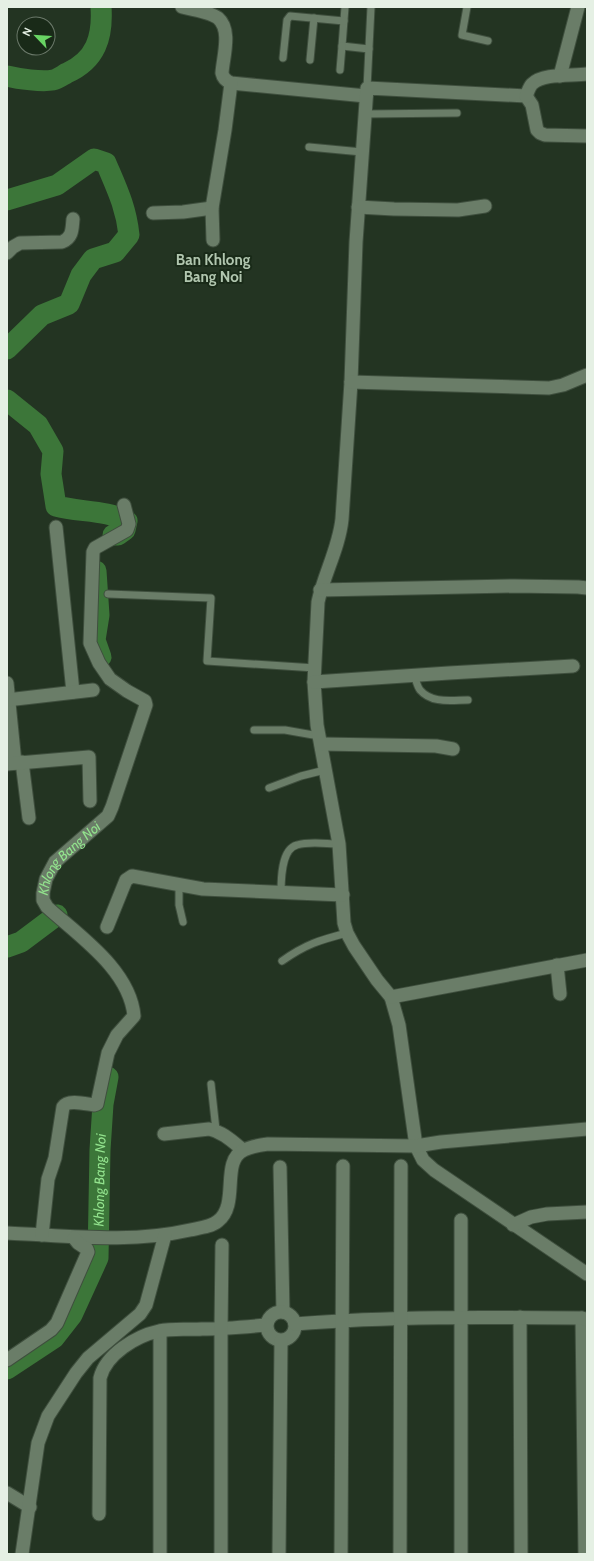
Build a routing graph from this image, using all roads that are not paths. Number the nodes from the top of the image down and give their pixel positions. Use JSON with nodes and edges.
{"nodes":[{"id":1,"x":182,"y":7,"type":"edge"},
{"id":2,"x":345,"y":7,"type":"edge"},
{"id":3,"x":371,"y":7,"type":"edge"},
{"id":4,"x":467,"y":7,"type":"edge"},
{"id":5,"x":578,"y":7,"type":"edge"},
{"id":6,"x":314,"y":18,"type":"junction"},
{"id":7,"x":344,"y":21,"type":"junction"},
{"id":8,"x":488,"y":41,"type":"dead end"},
{"id":9,"x":342,"y":46,"type":"junction"},
{"id":10,"x":369,"y":49,"type":"junction"},
{"id":11,"x":283,"y":58,"type":"dead end"},
{"id":12,"x":310,"y":60,"type":"dead end"},
{"id":13,"x":340,"y":70,"type":"dead end"},
{"id":14,"x":587,"y":74,"type":"edge"},
{"id":15,"x":560,"y":76,"type":"junction"},
{"id":16,"x":231,"y":83,"type":"junction"},
{"id":17,"x":367,"y":92,"type":"junction"},
{"id":18,"x":526,"y":96,"type":"junction"},
{"id":19,"x":457,"y":113,"type":"dead end"},
{"id":20,"x":365,"y":114,"type":"junction"},
{"id":21,"x":587,"y":136,"type":"edge"},
{"id":22,"x":309,"y":147,"type":"dead end"},
{"id":23,"x":362,"y":152,"type":"junction"},
{"id":24,"x":485,"y":206,"type":"dead end"},
{"id":25,"x":358,"y":207,"type":"junction"},
{"id":26,"x":212,"y":208,"type":"junction"},
{"id":27,"x":153,"y":213,"type":"dead end"},
{"id":28,"x":73,"y":219,"type":"dead end"},
{"id":29,"x":213,"y":240,"type":"dead end"},
{"id":30,"x":7,"y":253,"type":"edge"},
{"id":31,"x":587,"y":375,"type":"edge"},
{"id":32,"x":351,"y":382,"type":"junction"},
{"id":33,"x":124,"y":505,"type":"dead end"},
{"id":34,"x":56,"y":527,"type":"dead end"},
{"id":35,"x":587,"y":588,"type":"edge"},
{"id":36,"x":320,"y":590,"type":"junction"},
{"id":37,"x":108,"y":594,"type":"dead end"},
{"id":38,"x":573,"y":666,"type":"dead end"},
{"id":39,"x":315,"y":668,"type":"junction"},
{"id":40,"x":414,"y":675,"type":"junction"},
{"id":41,"x":314,"y":682,"type":"junction"},
{"id":42,"x":7,"y":683,"type":"edge"},
{"id":43,"x":93,"y":690,"type":"dead end"},
{"id":44,"x":73,"y":692,"type":"junction"},
{"id":45,"x":8,"y":700,"type":"edge"},
{"id":46,"x":468,"y":700,"type":"dead end"},
{"id":47,"x":254,"y":730,"type":"dead end"},
{"id":48,"x":320,"y":740,"type":"junction"},
{"id":49,"x":453,"y":749,"type":"dead end"},
{"id":50,"x":15,"y":763,"type":"edge"},
{"id":51,"x":325,"y":770,"type":"junction"},
{"id":52,"x":269,"y":788,"type":"dead end"},
{"id":53,"x":90,"y":801,"type":"dead end"},
{"id":54,"x":28,"y":818,"type":"dead end"},
{"id":55,"x":339,"y":844,"type":"junction"},
{"id":56,"x":179,"y":885,"type":"junction"},
{"id":57,"x":281,"y":893,"type":"junction"},
{"id":58,"x":342,"y":896,"type":"junction"},
{"id":59,"x":183,"y":922,"type":"dead end"},
{"id":60,"x":107,"y":927,"type":"dead end"},
{"id":61,"x":347,"y":933,"type":"junction"},
{"id":62,"x":587,"y":960,"type":"edge"},
{"id":63,"x":282,"y":961,"type":"dead end"},
{"id":64,"x":557,"y":965,"type":"junction"},
{"id":65,"x":560,"y":994,"type":"dead end"},
{"id":66,"x":391,"y":997,"type":"junction"},
{"id":67,"x":211,"y":1084,"type":"dead end"},
{"id":68,"x":587,"y":1129,"type":"edge"},
{"id":69,"x":216,"y":1130,"type":"junction"},
{"id":70,"x":164,"y":1134,"type":"dead end"},
{"id":71,"x":416,"y":1146,"type":"junction"},
{"id":72,"x":243,"y":1150,"type":"junction"},
{"id":73,"x":343,"y":1166,"type":"dead end"},
{"id":74,"x":401,"y":1166,"type":"dead end"},
{"id":75,"x":280,"y":1167,"type":"dead end"},
{"id":76,"x":587,"y":1212,"type":"edge"},
{"id":77,"x":461,"y":1220,"type":"dead end"},
{"id":78,"x":513,"y":1225,"type":"junction"},
{"id":79,"x":7,"y":1234,"type":"edge"},
{"id":80,"x":42,"y":1235,"type":"junction"},
{"id":81,"x":165,"y":1235,"type":"junction"},
{"id":82,"x":77,"y":1238,"type":"junction"},
{"id":83,"x":222,"y":1245,"type":"dead end"},
{"id":84,"x":587,"y":1274,"type":"edge"},
{"id":85,"x":283,"y":1312,"type":"junction"},
{"id":86,"x":520,"y":1317,"type":"junction"},
{"id":87,"x":400,"y":1318,"type":"junction"},
{"id":88,"x":462,"y":1318,"type":"junction"},
{"id":89,"x":585,"y":1319,"type":"edge"},
{"id":90,"x":341,"y":1320,"type":"junction"},
{"id":91,"x":295,"y":1324,"type":"junction"},
{"id":92,"x":266,"y":1325,"type":"junction"},
{"id":93,"x":221,"y":1329,"type":"junction"},
{"id":94,"x":160,"y":1331,"type":"junction"},
{"id":95,"x":281,"y":1341,"type":"junction"},
{"id":96,"x":7,"y":1360,"type":"edge"},
{"id":97,"x":7,"y":1493,"type":"edge"},
{"id":98,"x":30,"y":1507,"type":"junction"},
{"id":99,"x":99,"y":1514,"type":"dead end"},
{"id":100,"x":22,"y":1554,"type":"edge"},
{"id":101,"x":160,"y":1554,"type":"edge"},
{"id":102,"x":221,"y":1554,"type":"edge"},
{"id":103,"x":279,"y":1554,"type":"edge"},
{"id":104,"x":341,"y":1554,"type":"edge"},
{"id":105,"x":400,"y":1554,"type":"edge"},
{"id":106,"x":462,"y":1554,"type":"edge"},
{"id":107,"x":521,"y":1554,"type":"edge"},
{"id":108,"x":585,"y":1554,"type":"edge"}],
"edges":[{"from":1,"to":16,"type":"street"},
{"from":2,"to":7,"type":"lane"},
{"from":3,"to":10,"type":"lane"},
{"from":4,"to":8,"type":"lane"},
{"from":5,"to":15,"type":"street"},
{"from":6,"to":7,"type":"lane"},
{"from":6,"to":11,"type":"lane"},
{"from":6,"to":12,"type":"lane"},
{"from":7,"to":9,"type":"lane"},
{"from":9,"to":10,"type":"lane"},
{"from":9,"to":13,"type":"lane"},
{"from":10,"to":17,"type":"lane"},
{"from":14,"to":15,"type":"street"},
{"from":15,"to":18,"type":"street"},
{"from":16,"to":17,"type":"street"},
{"from":16,"to":26,"type":"street"},
{"from":17,"to":18,"type":"street"},
{"from":17,"to":20,"type":"street"},
{"from":18,"to":21,"type":"street"},
{"from":19,"to":20,"type":"lane"},
{"from":20,"to":23,"type":"street"},
{"from":22,"to":23,"type":"lane"},
{"from":23,"to":25,"type":"street"},
{"from":24,"to":25,"type":"street"},
{"from":25,"to":32,"type":"street"},
{"from":26,"to":27,"type":"street"},
{"from":26,"to":29,"type":"street"},
{"from":28,"to":30,"type":"street"},
{"from":31,"to":32,"type":"street"},
{"from":32,"to":36,"type":"street"},
{"from":33,"to":80,"type":"street"},
{"from":34,"to":44,"type":"street"},
{"from":35,"to":36,"type":"street"},
{"from":36,"to":39,"type":"street"},
{"from":37,"to":39,"type":"lane"},
{"from":38,"to":40,"type":"street"},
{"from":39,"to":41,"type":"street"},
{"from":40,"to":41,"type":"street"},
{"from":40,"to":46,"type":"lane"},
{"from":41,"to":48,"type":"street"},
{"from":42,"to":45,"type":"street"},
{"from":43,"to":44,"type":"street"},
{"from":44,"to":45,"type":"street"},
{"from":45,"to":50,"type":"street"},
{"from":47,"to":48,"type":"lane"},
{"from":48,"to":49,"type":"street"},
{"from":48,"to":51,"type":"street"},
{"from":50,"to":53,"type":"street"},
{"from":50,"to":54,"type":"street"},
{"from":51,"to":52,"type":"lane"},
{"from":51,"to":55,"type":"street"},
{"from":55,"to":57,"type":"lane"},
{"from":55,"to":58,"type":"street"},
{"from":56,"to":57,"type":"street"},
{"from":56,"to":59,"type":"lane"},
{"from":56,"to":60,"type":"street"},
{"from":57,"to":58,"type":"street"},
{"from":58,"to":61,"type":"street"},
{"from":61,"to":63,"type":"lane"},
{"from":61,"to":66,"type":"street"},
{"from":62,"to":64,"type":"street"},
{"from":64,"to":65,"type":"street"},
{"from":64,"to":66,"type":"street"},
{"from":66,"to":71,"type":"street"},
{"from":67,"to":69,"type":"lane"},
{"from":68,"to":71,"type":"street"},
{"from":69,"to":70,"type":"street"},
{"from":69,"to":72,"type":"street"},
{"from":71,"to":72,"type":"street"},
{"from":71,"to":78,"type":"street"},
{"from":72,"to":81,"type":"street"},
{"from":73,"to":90,"type":"street"},
{"from":74,"to":87,"type":"street"},
{"from":75,"to":85,"type":"street"},
{"from":76,"to":78,"type":"street"},
{"from":77,"to":88,"type":"street"},
{"from":78,"to":84,"type":"street"},
{"from":79,"to":80,"type":"street"},
{"from":80,"to":82,"type":"street"},
{"from":81,"to":82,"type":"street"},
{"from":81,"to":98,"type":"street"},
{"from":82,"to":96,"type":"street"},
{"from":83,"to":93,"type":"street"},
{"from":85,"to":91,"type":"street"},
{"from":85,"to":92,"type":"street"},
{"from":86,"to":88,"type":"street"},
{"from":86,"to":89,"type":"street"},
{"from":86,"to":107,"type":"street"},
{"from":87,"to":88,"type":"street"},
{"from":87,"to":90,"type":"street"},
{"from":87,"to":105,"type":"street"},
{"from":88,"to":106,"type":"street"},
{"from":89,"to":108,"type":"street"},
{"from":90,"to":91,"type":"street"},
{"from":90,"to":104,"type":"street"},
{"from":91,"to":95,"type":"street"},
{"from":92,"to":93,"type":"street"},
{"from":92,"to":95,"type":"street"},
{"from":93,"to":94,"type":"street"},
{"from":93,"to":102,"type":"street"},
{"from":94,"to":99,"type":"street"},
{"from":94,"to":101,"type":"street"},
{"from":95,"to":103,"type":"street"},
{"from":97,"to":98,"type":"street"},
{"from":98,"to":100,"type":"street"}]}
